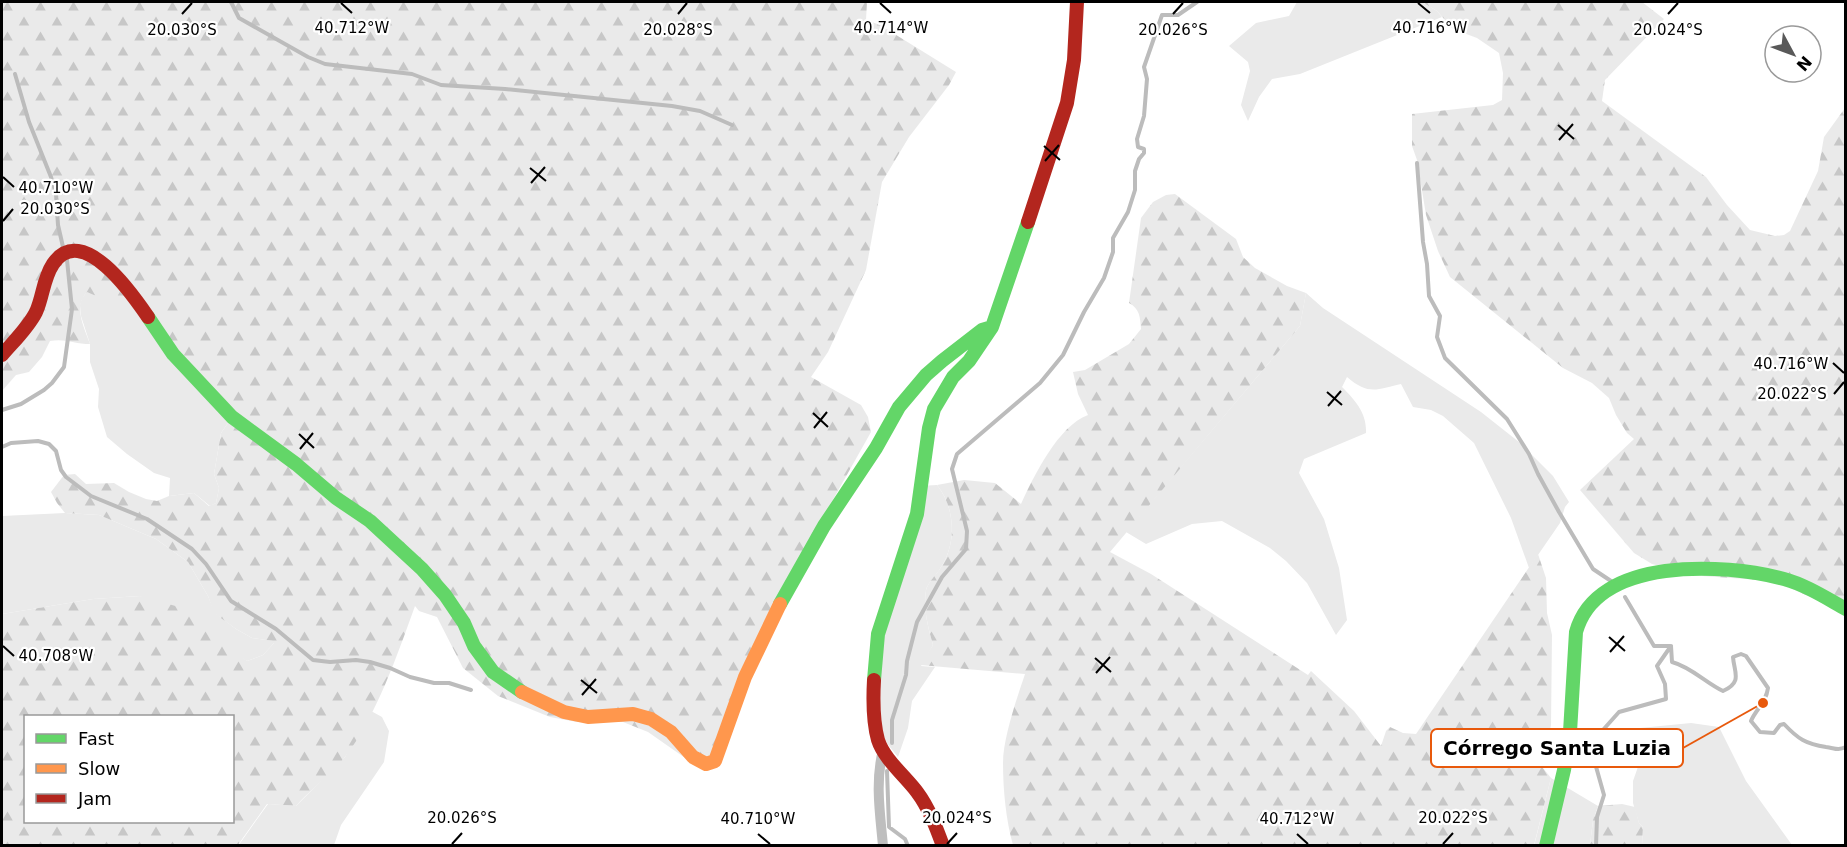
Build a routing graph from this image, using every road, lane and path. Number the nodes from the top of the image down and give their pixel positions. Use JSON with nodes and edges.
{"nodes":[{"id":1,"x":1077,"y":2,"type":"edge"},
{"id":2,"x":992,"y":327,"type":"junction"},
{"id":3,"x":2,"y":355,"type":"edge"},
{"id":4,"x":1845,"y":609,"type":"edge"},
{"id":5,"x":884,"y":750,"type":"junction"},
{"id":6,"x":883,"y":846,"type":"edge"},
{"id":7,"x":943,"y":846,"type":"edge"},
{"id":8,"x":1546,"y":846,"type":"edge"}],
"edges":[{"from":1,"to":2,"type":"street"},
{"from":2,"to":3,"type":"street"},
{"from":2,"to":5,"type":"street"},
{"from":4,"to":8,"type":"street"},
{"from":5,"to":6,"type":"street"},
{"from":5,"to":7,"type":"street"}]}
